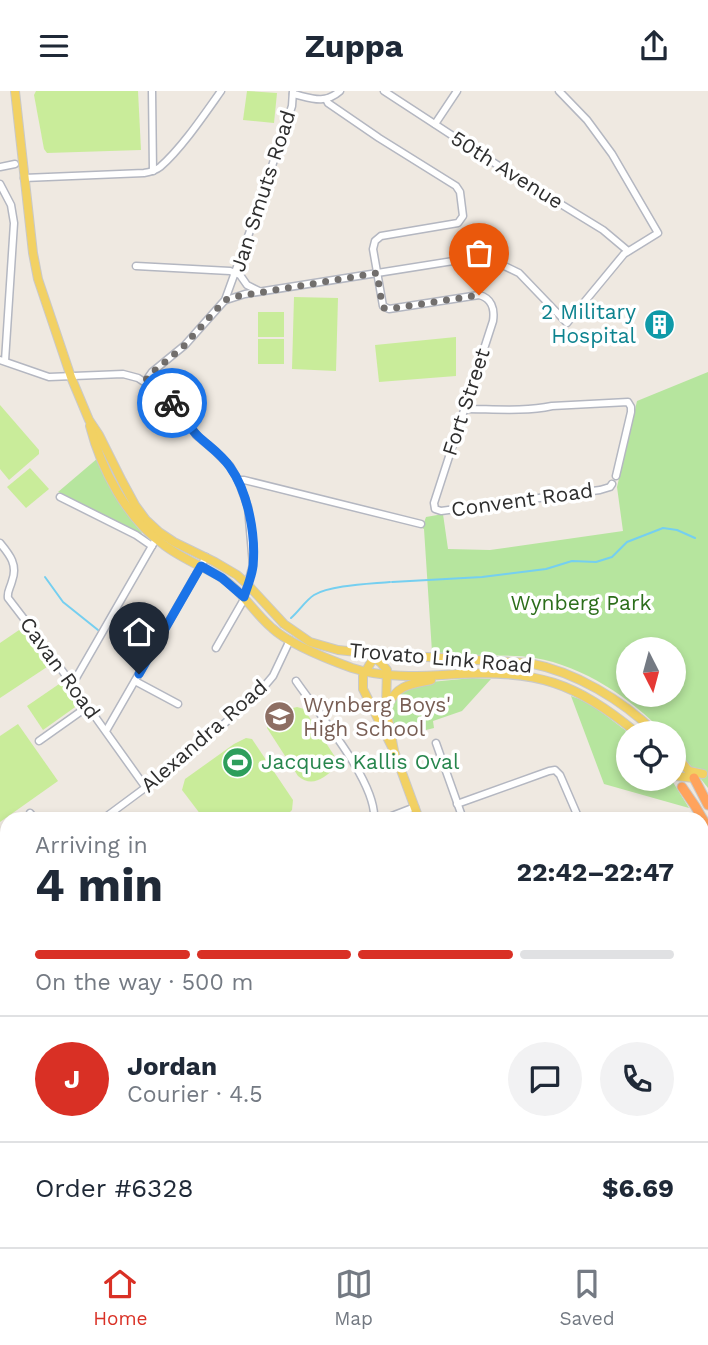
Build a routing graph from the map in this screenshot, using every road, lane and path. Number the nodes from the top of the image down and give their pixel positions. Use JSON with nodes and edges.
{"nodes":[{"id":1,"x":15,"y":91,"type":"edge"},
{"id":2,"x":152,"y":91,"type":"edge"},
{"id":3,"x":221,"y":91,"type":"edge"},
{"id":4,"x":340,"y":91,"type":"edge"},
{"id":5,"x":384,"y":91,"type":"edge"},
{"id":6,"x":457,"y":91,"type":"edge"},
{"id":7,"x":559,"y":91,"type":"edge"},
{"id":8,"x":293,"y":92,"type":"edge"},
{"id":9,"x":305,"y":94,"type":"edge"},
{"id":10,"x":326,"y":99,"type":"junction"},
{"id":11,"x":292,"y":106,"type":"junction"},
{"id":12,"x":436,"y":124,"type":"junction"},
{"id":13,"x":15,"y":164,"type":"dead end"},
{"id":14,"x":0,"y":167,"type":"edge"},
{"id":15,"x":153,"y":171,"type":"junction"},
{"id":16,"x":24,"y":178,"type":"junction"},
{"id":17,"x":0,"y":184,"type":"edge"},
{"id":18,"x":628,"y":251,"type":"junction"},
{"id":19,"x":472,"y":258,"type":"tunnel mouth"},
{"id":20,"x":492,"y":260,"type":"tunnel mouth"},
{"id":21,"x":136,"y":266,"type":"dead end"},
{"id":22,"x":236,"y":273,"type":"junction"},
{"id":23,"x":377,"y":273,"type":"junction"},
{"id":24,"x":261,"y":292,"type":"junction"},
{"id":25,"x":225,"y":300,"type":"junction"},
{"id":26,"x":0,"y":304,"type":"edge"},
{"id":27,"x":9,"y":304,"type":"junction"},
{"id":28,"x":4,"y":329,"type":"edge"},
{"id":29,"x":2,"y":360,"type":"edge"},
{"id":30,"x":71,"y":377,"type":"junction"},
{"id":31,"x":145,"y":382,"type":"junction"},
{"id":32,"x":464,"y":409,"type":"junction"},
{"id":33,"x":89,"y":420,"type":"junction"},
{"id":34,"x":238,"y":480,"type":"junction"},
{"id":35,"x":60,"y":496,"type":"dead end"},
{"id":36,"x":434,"y":503,"type":"joint"},
{"id":37,"x":421,"y":524,"type":"dead end"},
{"id":38,"x":0,"y":543,"type":"edge"},
{"id":39,"x":154,"y":543,"type":"junction"},
{"id":40,"x":206,"y":557,"type":"junction"},
{"id":41,"x":201,"y":566,"type":"junction"},
{"id":42,"x":248,"y":585,"type":"junction"},
{"id":43,"x":244,"y":597,"type":"junction"},
{"id":44,"x":292,"y":636,"type":"junction"},
{"id":45,"x":327,"y":647,"type":"junction"},
{"id":46,"x":216,"y":648,"type":"dead end"},
{"id":47,"x":405,"y":656,"type":"junction"},
{"id":48,"x":374,"y":657,"type":"junction"},
{"id":49,"x":365,"y":671,"type":"junction"},
{"id":50,"x":387,"y":675,"type":"junction"},
{"id":51,"x":454,"y":675,"type":"junction"},
{"id":52,"x":135,"y":681,"type":"junction"},
{"id":53,"x":296,"y":681,"type":"dead end"},
{"id":54,"x":72,"y":685,"type":"junction"},
{"id":55,"x":178,"y":704,"type":"dead end"},
{"id":56,"x":87,"y":707,"type":"junction"},
{"id":57,"x":386,"y":708,"type":"junction"},
{"id":58,"x":620,"y":721,"type":"edge"},
{"id":59,"x":643,"y":721,"type":"edge"},
{"id":60,"x":106,"y":731,"type":"junction"},
{"id":61,"x":39,"y":741,"type":"dead end"},
{"id":62,"x":436,"y":743,"type":"dead end"},
{"id":63,"x":394,"y":751,"type":"junction"},
{"id":64,"x":699,"y":774,"type":"edge"},
{"id":65,"x":146,"y":788,"type":"junction"},
{"id":66,"x":685,"y":791,"type":"edge"},
{"id":67,"x":457,"y":804,"type":"junction"},
{"id":68,"x":708,"y":805,"type":"edge"},
{"id":69,"x":695,"y":806,"type":"junction"},
{"id":70,"x":415,"y":807,"type":"junction"},
{"id":71,"x":113,"y":812,"type":"edge"},
{"id":72,"x":374,"y":812,"type":"edge"},
{"id":73,"x":402,"y":812,"type":"edge"},
{"id":74,"x":417,"y":812,"type":"edge"},
{"id":75,"x":460,"y":812,"type":"edge"},
{"id":76,"x":576,"y":812,"type":"edge"},
{"id":77,"x":699,"y":812,"type":"edge"}],
"edges":[{"from":1,"to":16,"type":"main road"},
{"from":2,"to":15,"type":"street"},
{"from":3,"to":15,"type":"street"},
{"from":4,"to":10,"type":"street"},
{"from":5,"to":12,"type":"street","name":"50th Avenue"},
{"from":6,"to":12,"type":"street"},
{"from":7,"to":18,"type":"street"},
{"from":8,"to":9,"type":"street"},
{"from":8,"to":11,"type":"street","name":"Jan Smuts Road"},
{"from":9,"to":10,"type":"street"},
{"from":9,"to":11,"type":"street"},
{"from":10,"to":23,"type":"street"},
{"from":11,"to":22,"type":"street","name":"Jan Smuts Road"},
{"from":12,"to":18,"type":"street","name":"50th Avenue"},
{"from":13,"to":14,"type":"street"},
{"from":15,"to":16,"type":"street"},
{"from":16,"to":30,"type":"main road"},
{"from":17,"to":27,"type":"street"},
{"from":18,"to":20,"type":"street"},
{"from":19,"to":23,"type":"street"},
{"from":21,"to":22,"type":"street"},
{"from":22,"to":24,"type":"street"},
{"from":22,"to":25,"type":"street","name":"Jan Smuts Road"},
{"from":23,"to":24,"type":"street"},
{"from":23,"to":32,"type":"street","name":"Fort Street"},
{"from":24,"to":25,"type":"street"},
{"from":25,"to":31,"type":"street","name":"Jan Smuts Road"},
{"from":26,"to":27,"type":"street"},
{"from":27,"to":28,"type":"street"},
{"from":28,"to":29,"type":"street"},
{"from":29,"to":30,"type":"street"},
{"from":30,"to":31,"type":"street"},
{"from":30,"to":33,"type":"main road"},
{"from":31,"to":34,"type":"street"},
{"from":32,"to":36,"type":"street","name":"Fort Street"},
{"from":32,"to":36,"type":"street","name":"Convent Road"},
{"from":33,"to":39,"type":"main road"},
{"from":33,"to":40,"type":"main road"},
{"from":34,"to":37,"type":"street"},
{"from":34,"to":42,"type":"street"},
{"from":35,"to":39,"type":"street"},
{"from":38,"to":54,"type":"street","name":"Cavan Road"},
{"from":39,"to":41,"type":"main road"},
{"from":39,"to":54,"type":"street"},
{"from":40,"to":41,"type":"street"},
{"from":40,"to":42,"type":"main road"},
{"from":41,"to":43,"type":"main road"},
{"from":41,"to":52,"type":"street"},
{"from":42,"to":43,"type":"street"},
{"from":42,"to":44,"type":"main road"},
{"from":43,"to":44,"type":"main road"},
{"from":43,"to":46,"type":"street"},
{"from":44,"to":45,"type":"main road","name":"Trovato Link Road"},
{"from":44,"to":49,"type":"main road","name":"Trovato Link Road"},
{"from":44,"to":65,"type":"street","name":"Alexandra Road"},
{"from":45,"to":47,"type":"main road","name":"Trovato Link Road"},
{"from":45,"to":48,"type":"main road"},
{"from":47,"to":48,"type":"main road"},
{"from":47,"to":59,"type":"main road","name":"Trovato Link Road"},
{"from":48,"to":49,"type":"main road"},
{"from":48,"to":50,"type":"main road"},
{"from":49,"to":50,"type":"main road","name":"Trovato Link Road"},
{"from":49,"to":63,"type":"main road"},
{"from":50,"to":51,"type":"main road","name":"Trovato Link Road"},
{"from":50,"to":57,"type":"main road"},
{"from":51,"to":57,"type":"main road"},
{"from":51,"to":58,"type":"main road","name":"Trovato Link Road"},
{"from":52,"to":55,"type":"street"},
{"from":52,"to":60,"type":"street"},
{"from":53,"to":72,"type":"street"},
{"from":54,"to":56,"type":"street","name":"Cavan Road"},
{"from":56,"to":60,"type":"street","name":"Cavan Road"},
{"from":56,"to":61,"type":"street"},
{"from":57,"to":63,"type":"main road"},
{"from":60,"to":65,"type":"street","name":"Cavan Road"},
{"from":62,"to":67,"type":"street"},
{"from":63,"to":70,"type":"main road"},
{"from":64,"to":68,"type":"highway"},
{"from":64,"to":69,"type":"highway"},
{"from":65,"to":71,"type":"street","name":"Alexandra Road"},
{"from":66,"to":69,"type":"highway"},
{"from":67,"to":75,"type":"street"},
{"from":67,"to":76,"type":"street"},
{"from":69,"to":77,"type":"highway"},
{"from":70,"to":73,"type":"street"},
{"from":70,"to":74,"type":"main road"}]}
